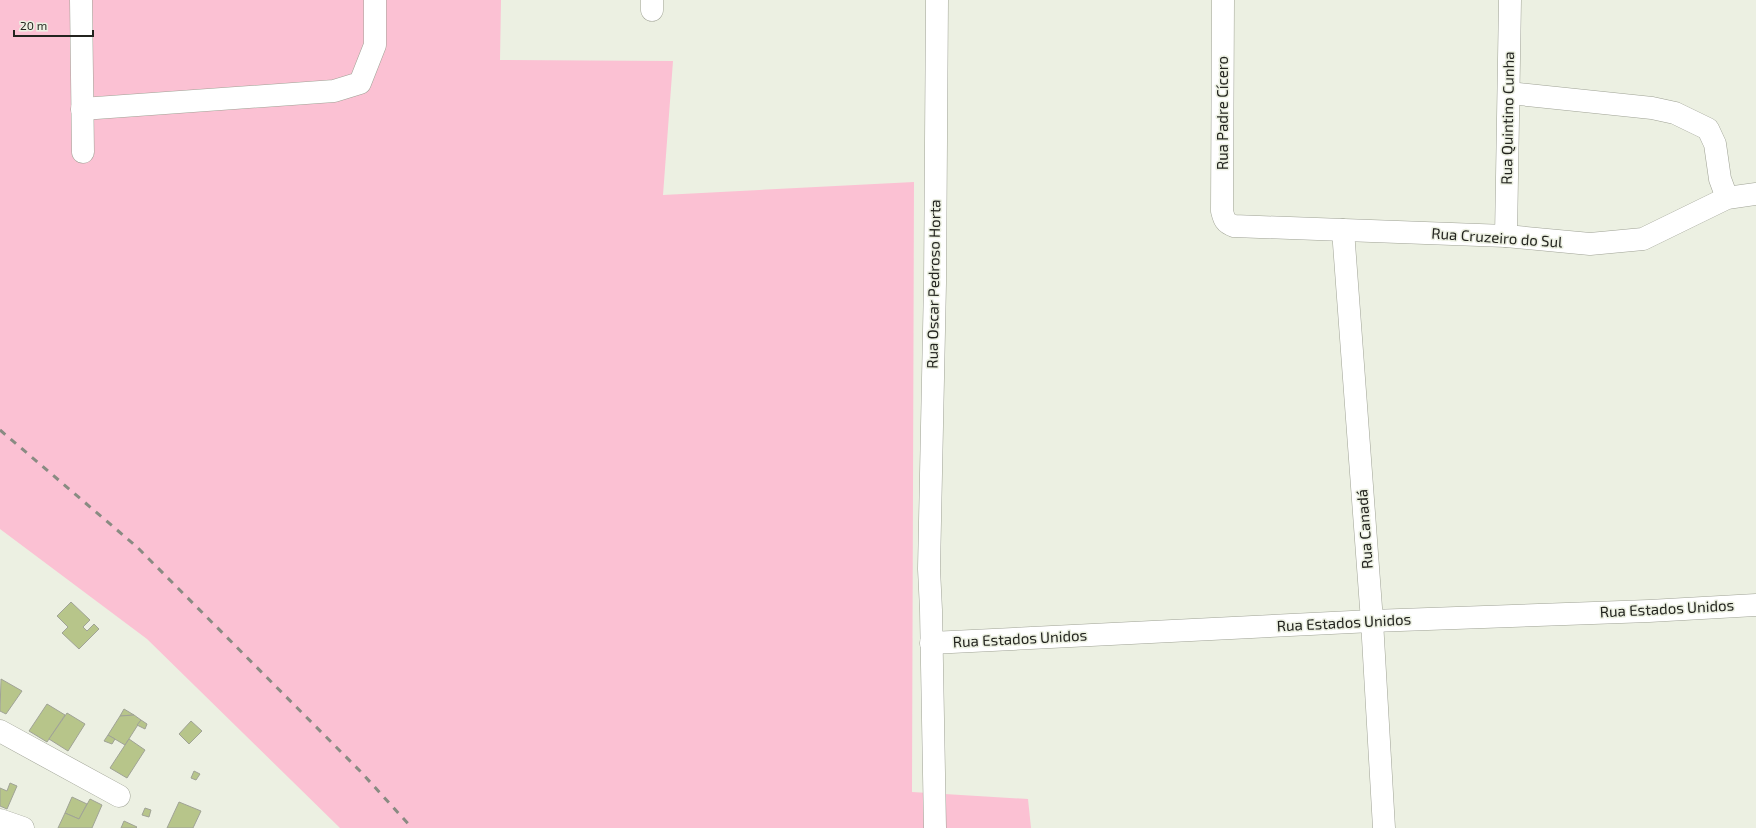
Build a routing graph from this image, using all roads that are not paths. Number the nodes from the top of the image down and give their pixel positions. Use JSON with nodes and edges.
{"nodes":[{"id":1,"x":81,"y":0,"type":"edge"},
{"id":2,"x":375,"y":0,"type":"edge"},
{"id":3,"x":937,"y":0,"type":"edge"},
{"id":4,"x":1223,"y":0,"type":"edge"},
{"id":5,"x":1510,"y":0,"type":"edge"},
{"id":6,"x":1509,"y":94,"type":"junction"},
{"id":7,"x":82,"y":109,"type":"junction"},
{"id":8,"x":83,"y":152,"type":"dead end"},
{"id":9,"x":1756,"y":194,"type":"edge"},
{"id":10,"x":1728,"y":198,"type":"junction"},
{"id":11,"x":1228,"y":224,"type":"joint"},
{"id":12,"x":1343,"y":230,"type":"junction"},
{"id":13,"x":1506,"y":236,"type":"junction"},
{"id":14,"x":928,"y":569,"type":"joint"},
{"id":15,"x":1756,"y":605,"type":"edge"},
{"id":16,"x":1372,"y":621,"type":"junction"},
{"id":17,"x":931,"y":643,"type":"junction"},
{"id":18,"x":0,"y":731,"type":"edge"},
{"id":19,"x":119,"y":796,"type":"dead end"},
{"id":20,"x":0,"y":820,"type":"edge"},
{"id":21,"x":23,"y":828,"type":"edge"},
{"id":22,"x":935,"y":828,"type":"edge"},
{"id":23,"x":1384,"y":828,"type":"edge"}],
"edges":[{"from":1,"to":7,"type":"street"},
{"from":2,"to":7,"type":"street"},
{"from":3,"to":14,"type":"street","name":"Rua Oscar Pedroso Horta"},
{"from":4,"to":11,"type":"street","name":"Rua Padre Cícero"},
{"from":5,"to":6,"type":"street","name":"Rua Quintino Cunha"},
{"from":6,"to":10,"type":"street"},
{"from":6,"to":13,"type":"street","name":"Rua Quintino Cunha"},
{"from":7,"to":8,"type":"street"},
{"from":9,"to":10,"type":"street","name":"Rua Cruzeiro do Sul"},
{"from":10,"to":13,"type":"street","name":"Rua Cruzeiro do Sul"},
{"from":11,"to":12,"type":"street","name":"Rua Cruzeiro do Sul"},
{"from":12,"to":13,"type":"street","name":"Rua Cruzeiro do Sul"},
{"from":12,"to":16,"type":"street","name":"Rua Canadá"},
{"from":14,"to":17,"type":"street","name":"Rua Estados Unidos"},
{"from":15,"to":16,"type":"street","name":"Rua Estados Unidos"},
{"from":16,"to":17,"type":"street","name":"Rua Estados Unidos"},
{"from":16,"to":23,"type":"street","name":"Rua Canadá"},
{"from":17,"to":22,"type":"street","name":"Rua Estados Unidos"},
{"from":18,"to":19,"type":"street"},
{"from":20,"to":21,"type":"street"}]}
